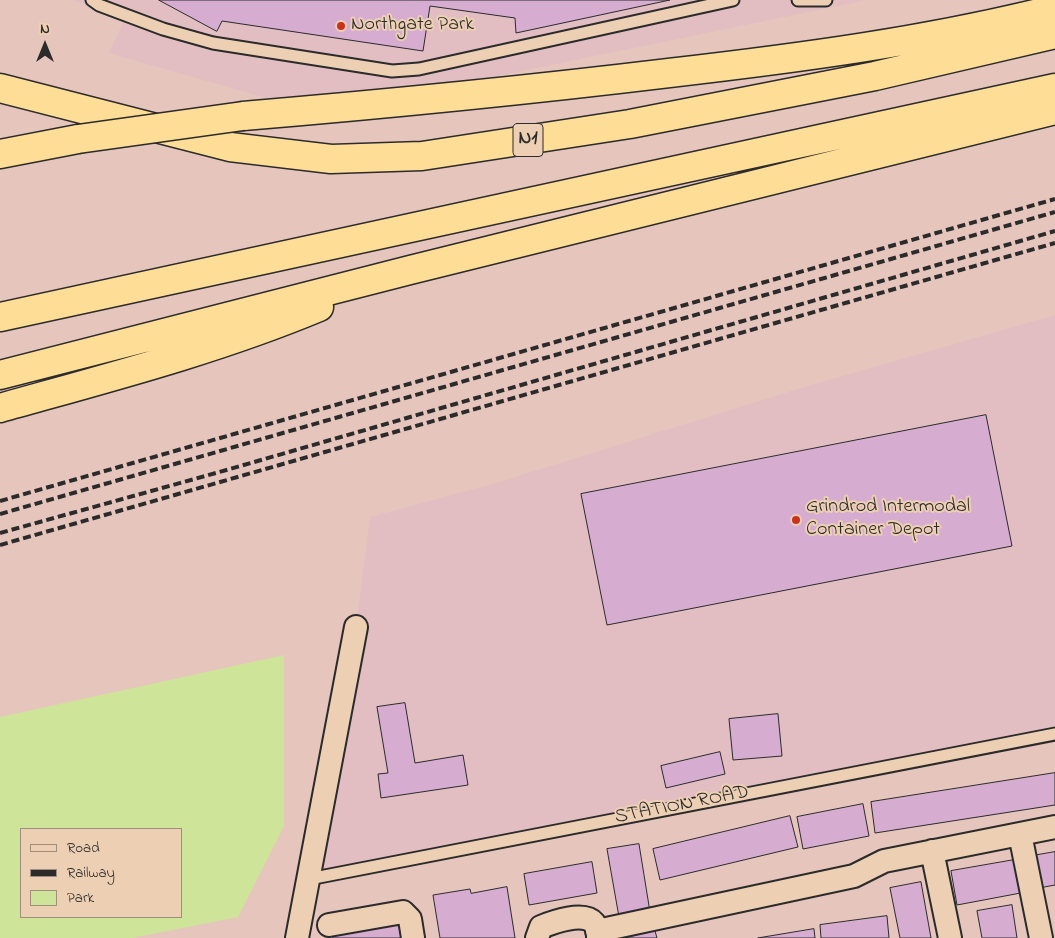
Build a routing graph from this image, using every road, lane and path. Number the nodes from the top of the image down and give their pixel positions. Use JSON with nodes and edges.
{"nodes":[{"id":1,"x":92,"y":0,"type":"edge"},
{"id":2,"x":733,"y":0,"type":"edge"},
{"id":3,"x":798,"y":0,"type":"edge"},
{"id":4,"x":826,"y":0,"type":"edge"},
{"id":5,"x":1055,"y":9,"type":"edge"},
{"id":6,"x":1055,"y":34,"type":"edge"},
{"id":7,"x":0,"y":88,"type":"edge"},
{"id":8,"x":1055,"y":88,"type":"edge"},
{"id":9,"x":1055,"y":110,"type":"edge"},
{"id":10,"x":0,"y":154,"type":"edge"},
{"id":11,"x":410,"y":270,"type":"junction"},
{"id":12,"x":0,"y":316,"type":"edge"},
{"id":13,"x":0,"y":374,"type":"edge"},
{"id":14,"x":0,"y":408,"type":"edge"},
{"id":15,"x":356,"y":628,"type":"dead end"},
{"id":16,"x":1055,"y":734,"type":"edge"},
{"id":17,"x":1055,"y":827,"type":"edge"},
{"id":18,"x":1020,"y":834,"type":"junction"},
{"id":19,"x":932,"y":852,"type":"junction"},
{"id":20,"x":309,"y":879,"type":"junction"},
{"id":21,"x":329,"y":925,"type":"dead end"},
{"id":22,"x":598,"y":935,"type":"edge"},
{"id":23,"x":296,"y":938,"type":"edge"},
{"id":24,"x":413,"y":938,"type":"edge"},
{"id":25,"x":537,"y":938,"type":"edge"},
{"id":26,"x":950,"y":938,"type":"edge"},
{"id":27,"x":1041,"y":938,"type":"edge"}],
"edges":[{"from":1,"to":2,"type":"lane"},
{"from":3,"to":4,"type":"lane"},
{"from":5,"to":10,"type":"highway","bridge":true},
{"from":6,"to":7,"type":"highway","number":"N1"},
{"from":8,"to":12,"type":"highway"},
{"from":9,"to":11,"type":"highway"},
{"from":11,"to":13,"type":"highway"},
{"from":11,"to":14,"type":"highway"},
{"from":15,"to":20,"type":"street"},
{"from":16,"to":20,"type":"lane","name":"STATION ROAD"},
{"from":17,"to":18,"type":"street"},
{"from":18,"to":19,"type":"street"},
{"from":18,"to":27,"type":"street"},
{"from":19,"to":22,"type":"street"},
{"from":19,"to":26,"type":"street"},
{"from":20,"to":23,"type":"street"},
{"from":21,"to":24,"type":"street"},
{"from":22,"to":25,"type":"street"}]}
